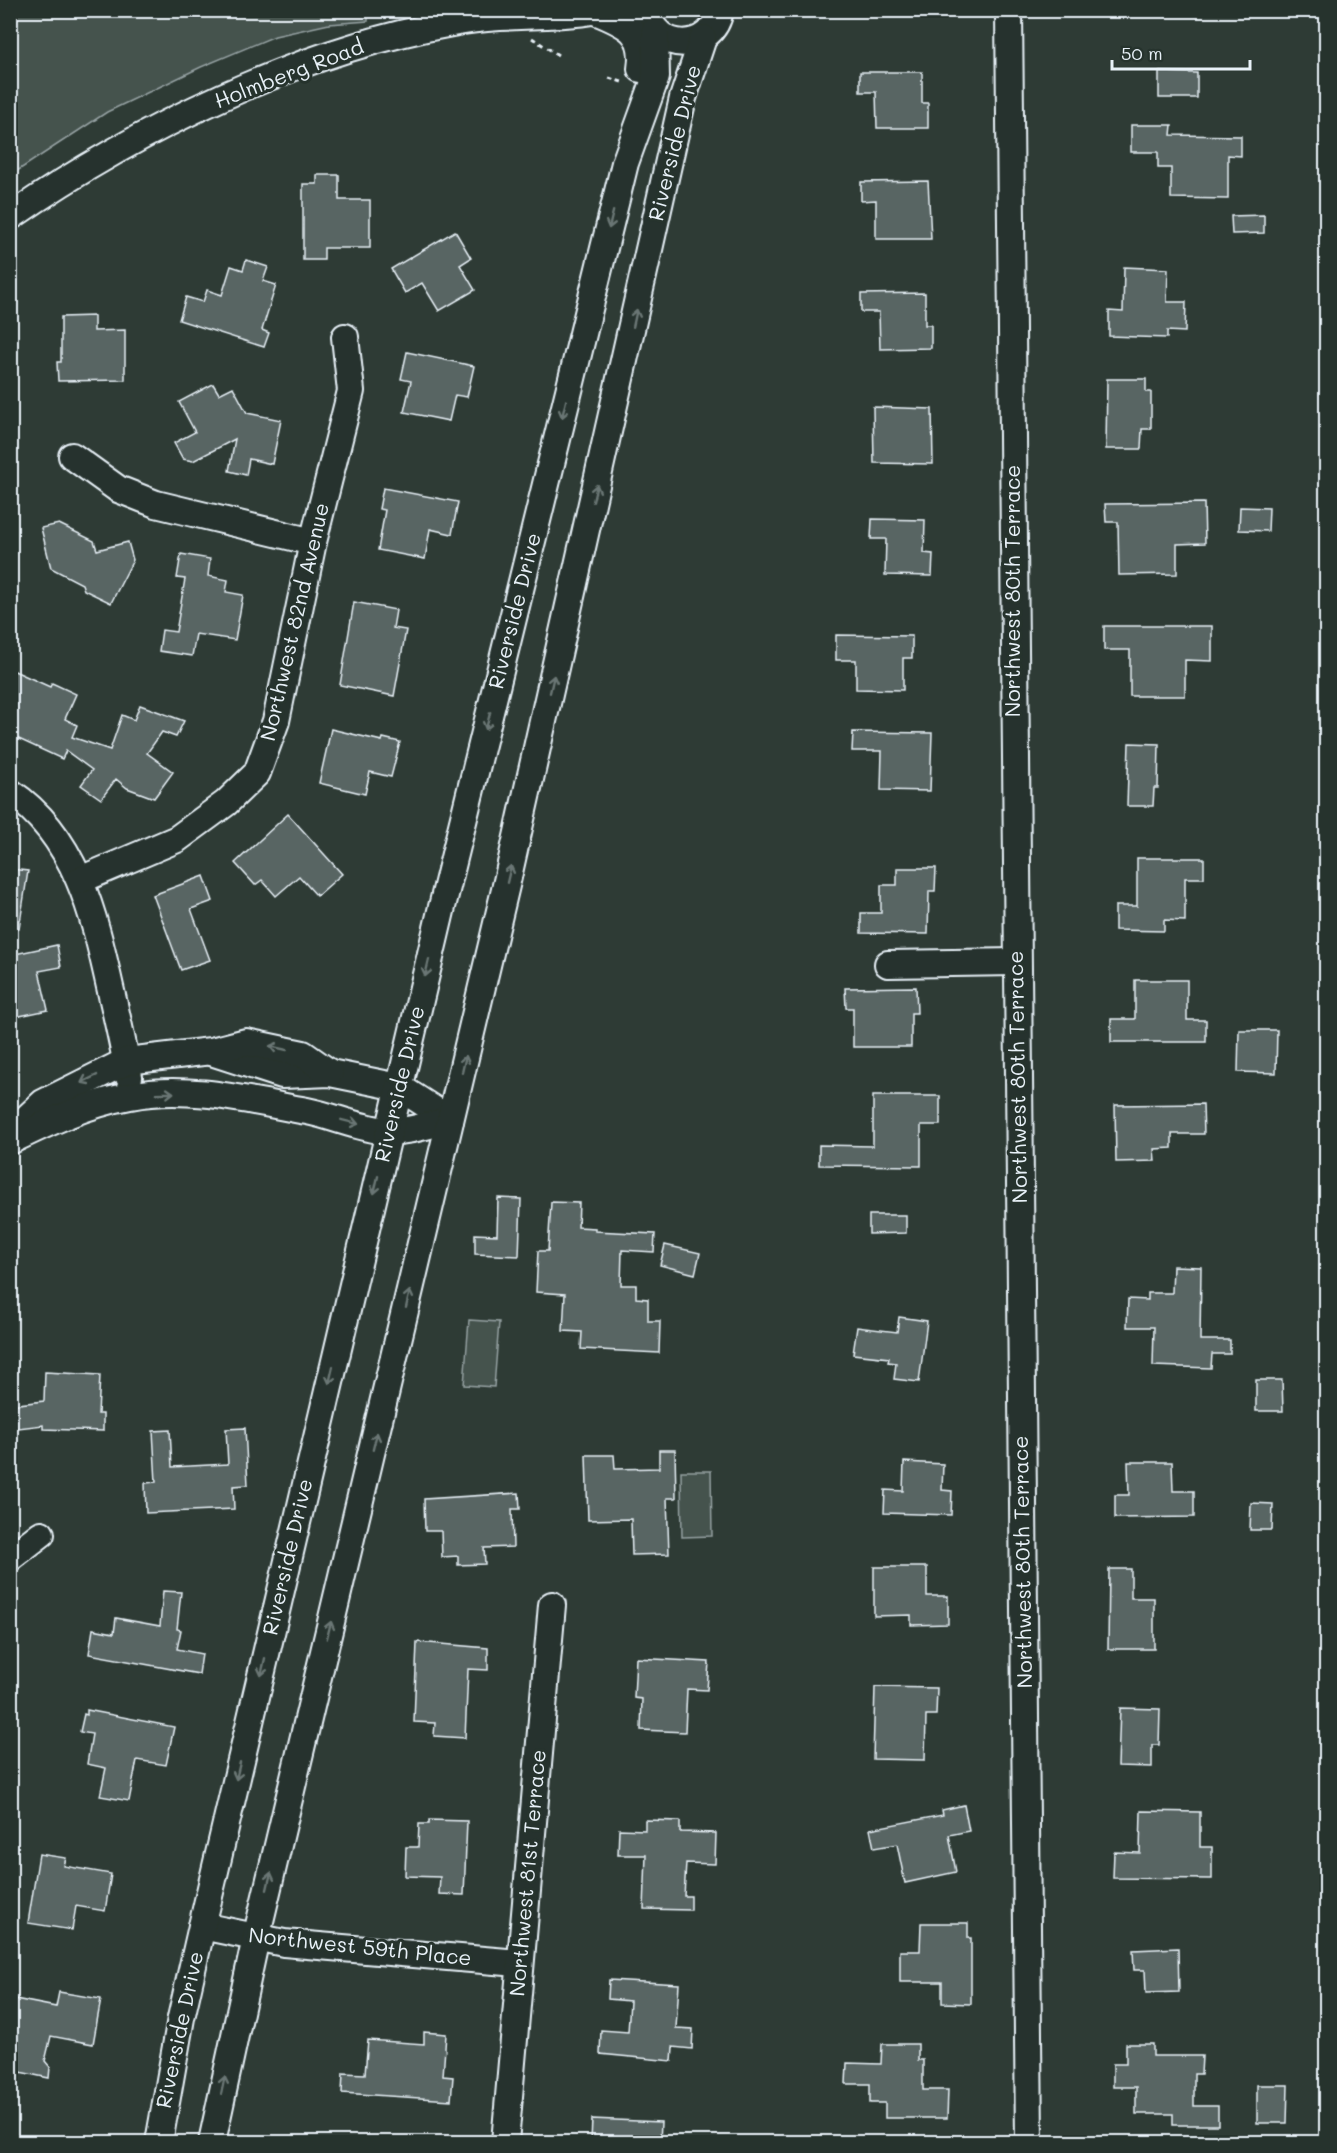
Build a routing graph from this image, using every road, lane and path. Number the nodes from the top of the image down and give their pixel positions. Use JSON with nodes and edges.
{"nodes":[{"id":1,"x":1009,"y":10,"type":"edge"},
{"id":2,"x":596,"y":11,"type":"edge"},
{"id":3,"x":719,"y":20,"type":"edge"},
{"id":4,"x":651,"y":22,"type":"edge"},
{"id":5,"x":530,"y":36,"type":"dead end"},
{"id":6,"x":558,"y":55,"type":"dead end"},
{"id":7,"x":609,"y":78,"type":"dead end"},
{"id":8,"x":631,"y":84,"type":"dead end"},
{"id":9,"x":625,"y":163,"type":"junction"},
{"id":10,"x":10,"y":217,"type":"edge"},
{"id":11,"x":345,"y":337,"type":"dead end"},
{"id":12,"x":72,"y":456,"type":"dead end"},
{"id":13,"x":313,"y":542,"type":"junction"},
{"id":14,"x":10,"y":792,"type":"edge"},
{"id":15,"x":80,"y":880,"type":"junction"},
{"id":16,"x":1016,"y":962,"type":"junction"},
{"id":17,"x":888,"y":964,"type":"dead end"},
{"id":18,"x":211,"y":1052,"type":"junction"},
{"id":19,"x":126,"y":1061,"type":"junction"},
{"id":20,"x":246,"y":1063,"type":"junction"},
{"id":21,"x":330,"y":1073,"type":"junction"},
{"id":22,"x":399,"y":1087,"type":"junction"},
{"id":23,"x":132,"y":1095,"type":"junction"},
{"id":24,"x":239,"y":1100,"type":"junction"},
{"id":25,"x":450,"y":1120,"type":"junction"},
{"id":26,"x":388,"y":1131,"type":"junction"},
{"id":27,"x":10,"y":1133,"type":"edge"},
{"id":28,"x":10,"y":1141,"type":"edge"},
{"id":29,"x":41,"y":1534,"type":"dead end"},
{"id":30,"x":10,"y":1558,"type":"edge"},
{"id":31,"x":552,"y":1605,"type":"dead end"},
{"id":32,"x":202,"y":1926,"type":"junction"},
{"id":33,"x":256,"y":1938,"type":"junction"},
{"id":34,"x":519,"y":1962,"type":"junction"},
{"id":35,"x":159,"y":2142,"type":"edge"},
{"id":36,"x":212,"y":2142,"type":"edge"},
{"id":37,"x":505,"y":2142,"type":"edge"},
{"id":38,"x":1029,"y":2142,"type":"edge"}],
"edges":[{"from":1,"to":16,"type":"street","name":"Northwest 80th Terrace"},
{"from":2,"to":4,"type":"street","name":"Holmberg Road"},
{"from":2,"to":9,"type":"street"},
{"from":2,"to":10,"type":"street","name":"Holmberg Road"},
{"from":3,"to":4,"type":"street","name":"Holmberg Road"},
{"from":25,"to":3,"type":"street","name":"Riverside Drive","one_way":true},
{"from":4,"to":9,"type":"street","name":"Riverside Drive"},
{"from":5,"to":6,"type":"path"},
{"from":7,"to":8,"type":"path"},
{"from":9,"to":22,"type":"street","name":"Riverside Drive","one_way":true},
{"from":11,"to":13,"type":"street","name":"Northwest 82nd Avenue"},
{"from":12,"to":13,"type":"street"},
{"from":13,"to":15,"type":"street","name":"Northwest 82nd Avenue"},
{"from":14,"to":15,"type":"street"},
{"from":15,"to":19,"type":"street"},
{"from":16,"to":17,"type":"street"},
{"from":16,"to":38,"type":"street","name":"Northwest 80th Terrace"},
{"from":18,"to":19,"type":"street"},
{"from":18,"to":20,"type":"street"},
{"from":21,"to":18,"type":"street","one_way":true},
{"from":19,"to":23,"type":"street"},
{"from":19,"to":27,"type":"street","one_way":true},
{"from":20,"to":21,"type":"street"},
{"from":20,"to":24,"type":"street"},
{"from":21,"to":22,"type":"street"},
{"from":22,"to":25,"type":"street"},
{"from":22,"to":26,"type":"street","name":"Riverside Drive"},
{"from":23,"to":24,"type":"street","one_way":true},
{"from":23,"to":28,"type":"street"},
{"from":24,"to":26,"type":"street","one_way":true},
{"from":25,"to":26,"type":"street"},
{"from":33,"to":25,"type":"street","name":"Riverside Drive","one_way":true},
{"from":26,"to":32,"type":"street","name":"Riverside Drive","one_way":true},
{"from":29,"to":30,"type":"street"},
{"from":31,"to":34,"type":"street","name":"Northwest 81st Terrace"},
{"from":32,"to":33,"type":"street","name":"Northwest 59th Place"},
{"from":32,"to":35,"type":"street","name":"Riverside Drive"},
{"from":33,"to":34,"type":"street","name":"Northwest 59th Place"},
{"from":36,"to":33,"type":"street","name":"Riverside Drive","one_way":true},
{"from":34,"to":37,"type":"street","name":"Northwest 81st Terrace"}]}
